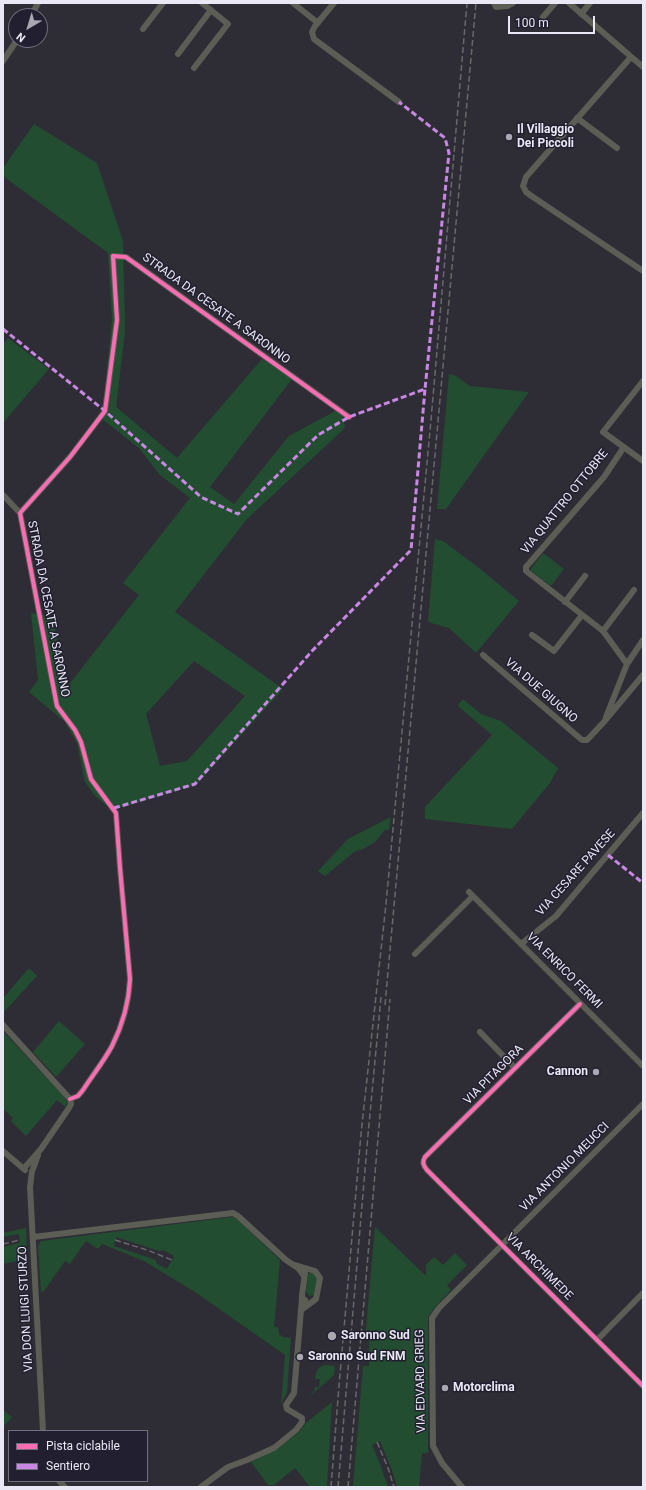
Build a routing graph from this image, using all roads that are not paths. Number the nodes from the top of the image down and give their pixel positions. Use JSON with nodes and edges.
{"nodes":[{"id":1,"x":163,"y":3,"type":"edge"},
{"id":2,"x":202,"y":3,"type":"edge"},
{"id":3,"x":293,"y":3,"type":"edge"},
{"id":4,"x":334,"y":3,"type":"edge"},
{"id":5,"x":513,"y":3,"type":"edge"},
{"id":6,"x":556,"y":3,"type":"edge"},
{"id":7,"x":569,"y":3,"type":"edge"},
{"id":8,"x":590,"y":3,"type":"edge"},
{"id":9,"x":495,"y":5,"type":"edge"},
{"id":10,"x":211,"y":10,"type":"junction"},
{"id":11,"x":581,"y":14,"type":"junction"},
{"id":12,"x":543,"y":17,"type":"dead end"},
{"id":13,"x":318,"y":22,"type":"junction"},
{"id":14,"x":142,"y":29,"type":"dead end"},
{"id":15,"x":12,"y":48,"type":"edge"},
{"id":16,"x":178,"y":54,"type":"dead end"},
{"id":17,"x":631,"y":57,"type":"junction"},
{"id":18,"x":3,"y":61,"type":"edge"},
{"id":19,"x":643,"y":67,"type":"edge"},
{"id":20,"x":194,"y":68,"type":"dead end"},
{"id":21,"x":399,"y":102,"type":"dead end"},
{"id":22,"x":577,"y":118,"type":"junction"},
{"id":23,"x":617,"y":148,"type":"dead end"},
{"id":24,"x":643,"y":271,"type":"edge"},
{"id":25,"x":643,"y":381,"type":"edge"},
{"id":26,"x":349,"y":417,"type":"dead end"},
{"id":27,"x":624,"y":447,"type":"junction"},
{"id":28,"x":643,"y":461,"type":"edge"},
{"id":29,"x":3,"y":495,"type":"edge"},
{"id":30,"x":20,"y":513,"type":"junction"},
{"id":31,"x":585,"y":576,"type":"dead end"},
{"id":32,"x":634,"y":590,"type":"dead end"},
{"id":33,"x":565,"y":602,"type":"junction"},
{"id":34,"x":582,"y":615,"type":"junction"},
{"id":35,"x":603,"y":631,"type":"junction"},
{"id":36,"x":532,"y":635,"type":"dead end"},
{"id":37,"x":643,"y":640,"type":"edge"},
{"id":38,"x":483,"y":655,"type":"dead end"},
{"id":39,"x":627,"y":664,"type":"junction"},
{"id":40,"x":643,"y":675,"type":"edge"},
{"id":41,"x":603,"y":723,"type":"junction"},
{"id":42,"x":643,"y":813,"type":"edge"},
{"id":43,"x":521,"y":944,"type":"junction"},
{"id":44,"x":415,"y":954,"type":"dead end"},
{"id":45,"x":580,"y":1004,"type":"junction"},
{"id":46,"x":3,"y":1025,"type":"edge"},
{"id":47,"x":480,"y":1032,"type":"dead end"},
{"id":48,"x":111,"y":1046,"type":"joint"},
{"id":49,"x":643,"y":1066,"type":"edge"},
{"id":50,"x":516,"y":1068,"type":"junction"},
{"id":51,"x":70,"y":1099,"type":"junction"},
{"id":52,"x":643,"y":1104,"type":"edge"},
{"id":53,"x":3,"y":1151,"type":"edge"},
{"id":54,"x":423,"y":1162,"type":"joint"},
{"id":55,"x":28,"y":1169,"type":"junction"},
{"id":56,"x":33,"y":1237,"type":"junction"},
{"id":57,"x":502,"y":1245,"type":"junction"},
{"id":58,"x":294,"y":1265,"type":"junction"},
{"id":59,"x":312,"y":1270,"type":"junction"},
{"id":60,"x":304,"y":1276,"type":"junction"},
{"id":61,"x":643,"y":1293,"type":"edge"},
{"id":62,"x":302,"y":1298,"type":"junction"},
{"id":63,"x":310,"y":1302,"type":"junction"},
{"id":64,"x":301,"y":1310,"type":"junction"},
{"id":65,"x":597,"y":1340,"type":"junction"},
{"id":66,"x":643,"y":1386,"type":"edge"},
{"id":67,"x":43,"y":1430,"type":"edge"},
{"id":68,"x":201,"y":1487,"type":"edge"},
{"id":69,"x":462,"y":1487,"type":"edge"}],
"edges":[{"from":1,"to":14,"type":"street"},
{"from":2,"to":10,"type":"street"},
{"from":3,"to":13,"type":"street"},
{"from":4,"to":13,"type":"street"},
{"from":5,"to":9,"type":"street"},
{"from":6,"to":12,"type":"street"},
{"from":7,"to":11,"type":"street"},
{"from":8,"to":11,"type":"street"},
{"from":10,"to":16,"type":"street"},
{"from":10,"to":20,"type":"street"},
{"from":11,"to":17,"type":"street"},
{"from":13,"to":21,"type":"street"},
{"from":15,"to":18,"type":"street"},
{"from":17,"to":19,"type":"street"},
{"from":17,"to":22,"type":"street"},
{"from":22,"to":23,"type":"street"},
{"from":22,"to":24,"type":"street"},
{"from":25,"to":27,"type":"street"},
{"from":26,"to":30,"type":"street","name":"STRADA DA CESATE A SARONNO"},
{"from":27,"to":28,"type":"street"},
{"from":27,"to":33,"type":"street","name":"VIA QUATTRO OTTOBRE"},
{"from":29,"to":30,"type":"street"},
{"from":30,"to":48,"type":"street","name":"STRADA DA CESATE A SARONNO"},
{"from":31,"to":33,"type":"street"},
{"from":32,"to":35,"type":"street"},
{"from":33,"to":34,"type":"street"},
{"from":34,"to":35,"type":"street"},
{"from":34,"to":36,"type":"street"},
{"from":35,"to":39,"type":"street"},
{"from":37,"to":39,"type":"street"},
{"from":38,"to":41,"type":"street","name":"VIA DUE GIUGNO"},
{"from":39,"to":41,"type":"street"},
{"from":40,"to":41,"type":"street"},
{"from":42,"to":43,"type":"street","name":"VIA CESARE PAVESE"},
{"from":43,"to":44,"type":"street","name":"VIA ENRICO FERMI"},
{"from":43,"to":45,"type":"street","name":"VIA ENRICO FERMI"},
{"from":45,"to":49,"type":"street","name":"VIA ENRICO FERMI"},
{"from":45,"to":50,"type":"street","name":"VIA PITAGORA"},
{"from":46,"to":51,"type":"street"},
{"from":47,"to":50,"type":"street"},
{"from":48,"to":51,"type":"street","name":"VIA DON LUIGI STURZO"},
{"from":50,"to":54,"type":"street","name":"VIA PITAGORA"},
{"from":51,"to":55,"type":"street","name":"VIA DON LUIGI STURZO"},
{"from":52,"to":57,"type":"street","name":"VIA ANTONIO MEUCCI"},
{"from":53,"to":55,"type":"street"},
{"from":54,"to":57,"type":"street","name":"VIA ARCHIMEDE"},
{"from":55,"to":56,"type":"street","name":"VIA DON LUIGI STURZO"},
{"from":56,"to":58,"type":"street"},
{"from":56,"to":67,"type":"street","name":"VIA DON LUIGI STURZO"},
{"from":57,"to":65,"type":"street","name":"VIA ARCHIMEDE"},
{"from":57,"to":69,"type":"street","name":"VIA EDVARD GRIEG"},
{"from":58,"to":59,"type":"street"},
{"from":58,"to":60,"type":"street"},
{"from":59,"to":60,"type":"street"},
{"from":59,"to":63,"type":"street"},
{"from":60,"to":62,"type":"street"},
{"from":61,"to":65,"type":"street"},
{"from":62,"to":63,"type":"street"},
{"from":62,"to":64,"type":"street"},
{"from":63,"to":64,"type":"street"},
{"from":64,"to":68,"type":"street"},
{"from":65,"to":66,"type":"street","name":"VIA ARCHIMEDE"}]}
